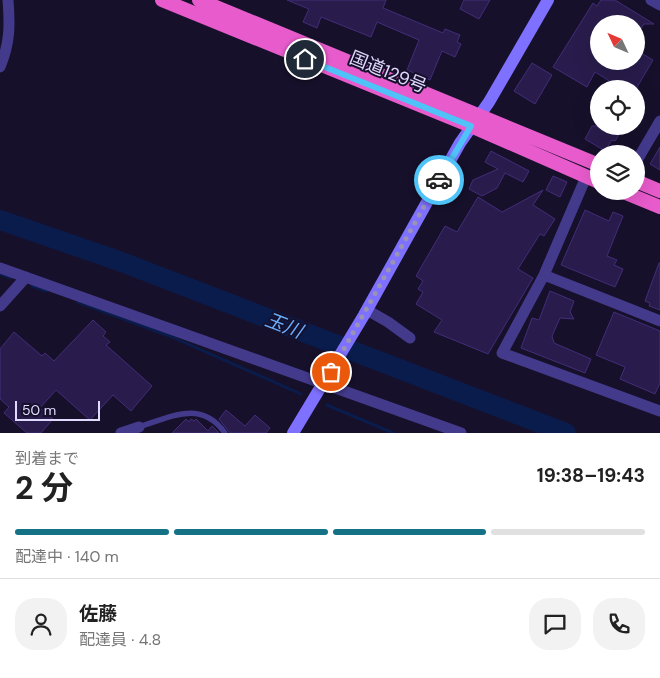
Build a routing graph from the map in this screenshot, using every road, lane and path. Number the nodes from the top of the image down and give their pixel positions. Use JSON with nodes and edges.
{"nodes":[{"id":1,"x":8,"y":0,"type":"edge"},
{"id":2,"x":162,"y":0,"type":"edge"},
{"id":3,"x":199,"y":0,"type":"edge"},
{"id":4,"x":548,"y":0,"type":"edge"},
{"id":5,"x":652,"y":0,"type":"edge"},
{"id":6,"x":660,"y":5,"type":"edge"},
{"id":7,"x":0,"y":66,"type":"edge"},
{"id":8,"x":475,"y":121,"type":"junction"},
{"id":9,"x":660,"y":121,"type":"edge"},
{"id":10,"x":645,"y":147,"type":"edge"},
{"id":11,"x":590,"y":162,"type":"edge"},
{"id":12,"x":590,"y":179,"type":"edge"},
{"id":13,"x":590,"y":184,"type":"edge"},
{"id":14,"x":645,"y":185,"type":"edge"},
{"id":15,"x":660,"y":191,"type":"edge"},
{"id":16,"x":641,"y":200,"type":"edge"},
{"id":17,"x":660,"y":208,"type":"edge"},
{"id":18,"x":0,"y":268,"type":"edge"},
{"id":19,"x":544,"y":275,"type":"junction"},
{"id":20,"x":26,"y":277,"type":"junction"},
{"id":21,"x":0,"y":306,"type":"edge"},
{"id":22,"x":365,"y":312,"type":"junction"},
{"id":23,"x":660,"y":321,"type":"edge"},
{"id":24,"x":410,"y":338,"type":"dead end"},
{"id":25,"x":323,"y":385,"type":"junction"},
{"id":26,"x":660,"y":410,"type":"edge"},
{"id":27,"x":138,"y":427,"type":"joint"},
{"id":28,"x":297,"y":432,"type":"edge"},
{"id":29,"x":121,"y":433,"type":"edge"},
{"id":30,"x":225,"y":433,"type":"edge"},
{"id":31,"x":460,"y":433,"type":"edge"}],
"edges":[{"from":1,"to":7,"type":"street"},
{"from":2,"to":8,"type":"highway","name":"国道129号"},
{"from":3,"to":8,"type":"highway","name":"国道129号"},
{"from":4,"to":8,"type":"main road"},
{"from":5,"to":6,"type":"street"},
{"from":8,"to":11,"type":"highway","name":"国道129号"},
{"from":8,"to":12,"type":"highway","name":"国道129号"},
{"from":8,"to":22,"type":"main road"},
{"from":9,"to":10,"type":"street"},
{"from":13,"to":19,"type":"street"},
{"from":14,"to":15,"type":"highway"},
{"from":16,"to":17,"type":"highway"},
{"from":18,"to":20,"type":"street"},
{"from":19,"to":23,"type":"street"},
{"from":19,"to":26,"type":"street"},
{"from":20,"to":21,"type":"street"},
{"from":20,"to":25,"type":"street"},
{"from":22,"to":24,"type":"street"},
{"from":22,"to":25,"type":"main road"},
{"from":25,"to":28,"type":"main road"},
{"from":25,"to":31,"type":"street"},
{"from":27,"to":29,"type":"street"},
{"from":27,"to":30,"type":"lane"}]}
